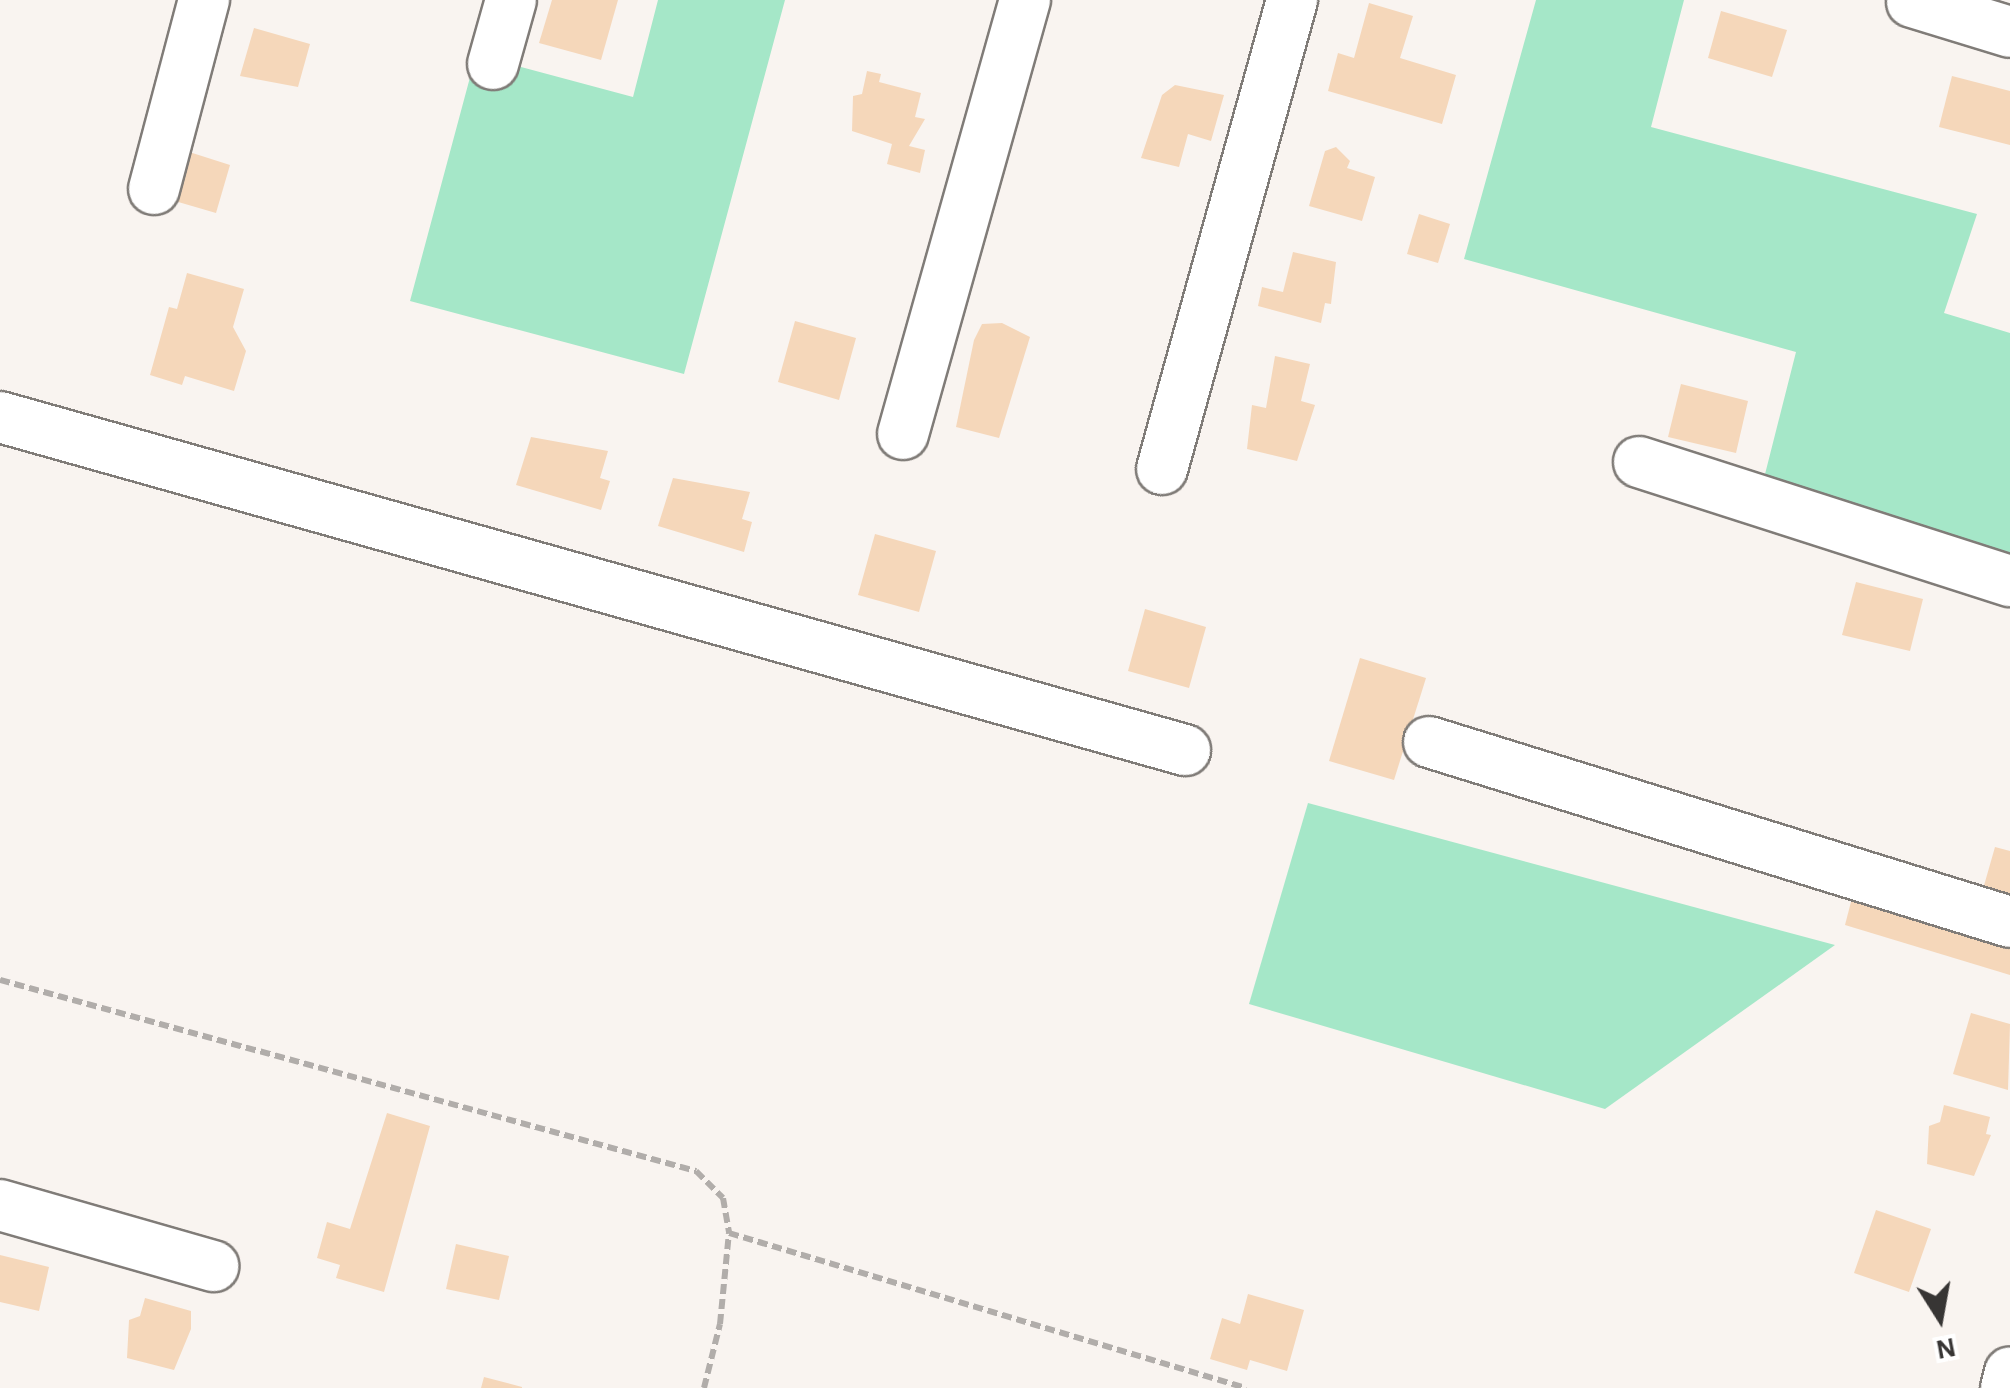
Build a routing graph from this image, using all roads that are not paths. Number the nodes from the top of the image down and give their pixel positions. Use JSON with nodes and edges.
{"nodes":[{"id":1,"x":204,"y":0,"type":"edge"},
{"id":2,"x":511,"y":0,"type":"edge"},
{"id":3,"x":1024,"y":0,"type":"edge"},
{"id":4,"x":1292,"y":0,"type":"edge"},
{"id":5,"x":1912,"y":2,"type":"edge"},
{"id":6,"x":2010,"y":32,"type":"edge"},
{"id":7,"x":493,"y":64,"type":"dead end"},
{"id":8,"x":154,"y":190,"type":"dead end"},
{"id":9,"x":0,"y":418,"type":"edge"},
{"id":10,"x":902,"y":434,"type":"dead end"},
{"id":11,"x":1639,"y":462,"type":"dead end"},
{"id":12,"x":1162,"y":469,"type":"dead end"},
{"id":13,"x":2010,"y":581,"type":"edge"},
{"id":14,"x":1429,"y":742,"type":"dead end"},
{"id":15,"x":1185,"y":750,"type":"dead end"},
{"id":16,"x":2010,"y":922,"type":"edge"},
{"id":17,"x":0,"y":1205,"type":"edge"},
{"id":18,"x":214,"y":1266,"type":"dead end"},
{"id":19,"x":2010,"y":1372,"type":"edge"},
{"id":20,"x":2006,"y":1388,"type":"edge"}],
"edges":[{"from":1,"to":8,"type":"street"},
{"from":2,"to":7,"type":"street"},
{"from":3,"to":10,"type":"street"},
{"from":4,"to":12,"type":"street"},
{"from":5,"to":6,"type":"street"},
{"from":9,"to":15,"type":"street"},
{"from":11,"to":13,"type":"street"},
{"from":14,"to":16,"type":"street"},
{"from":17,"to":18,"type":"street"},
{"from":19,"to":20,"type":"street"}]}
